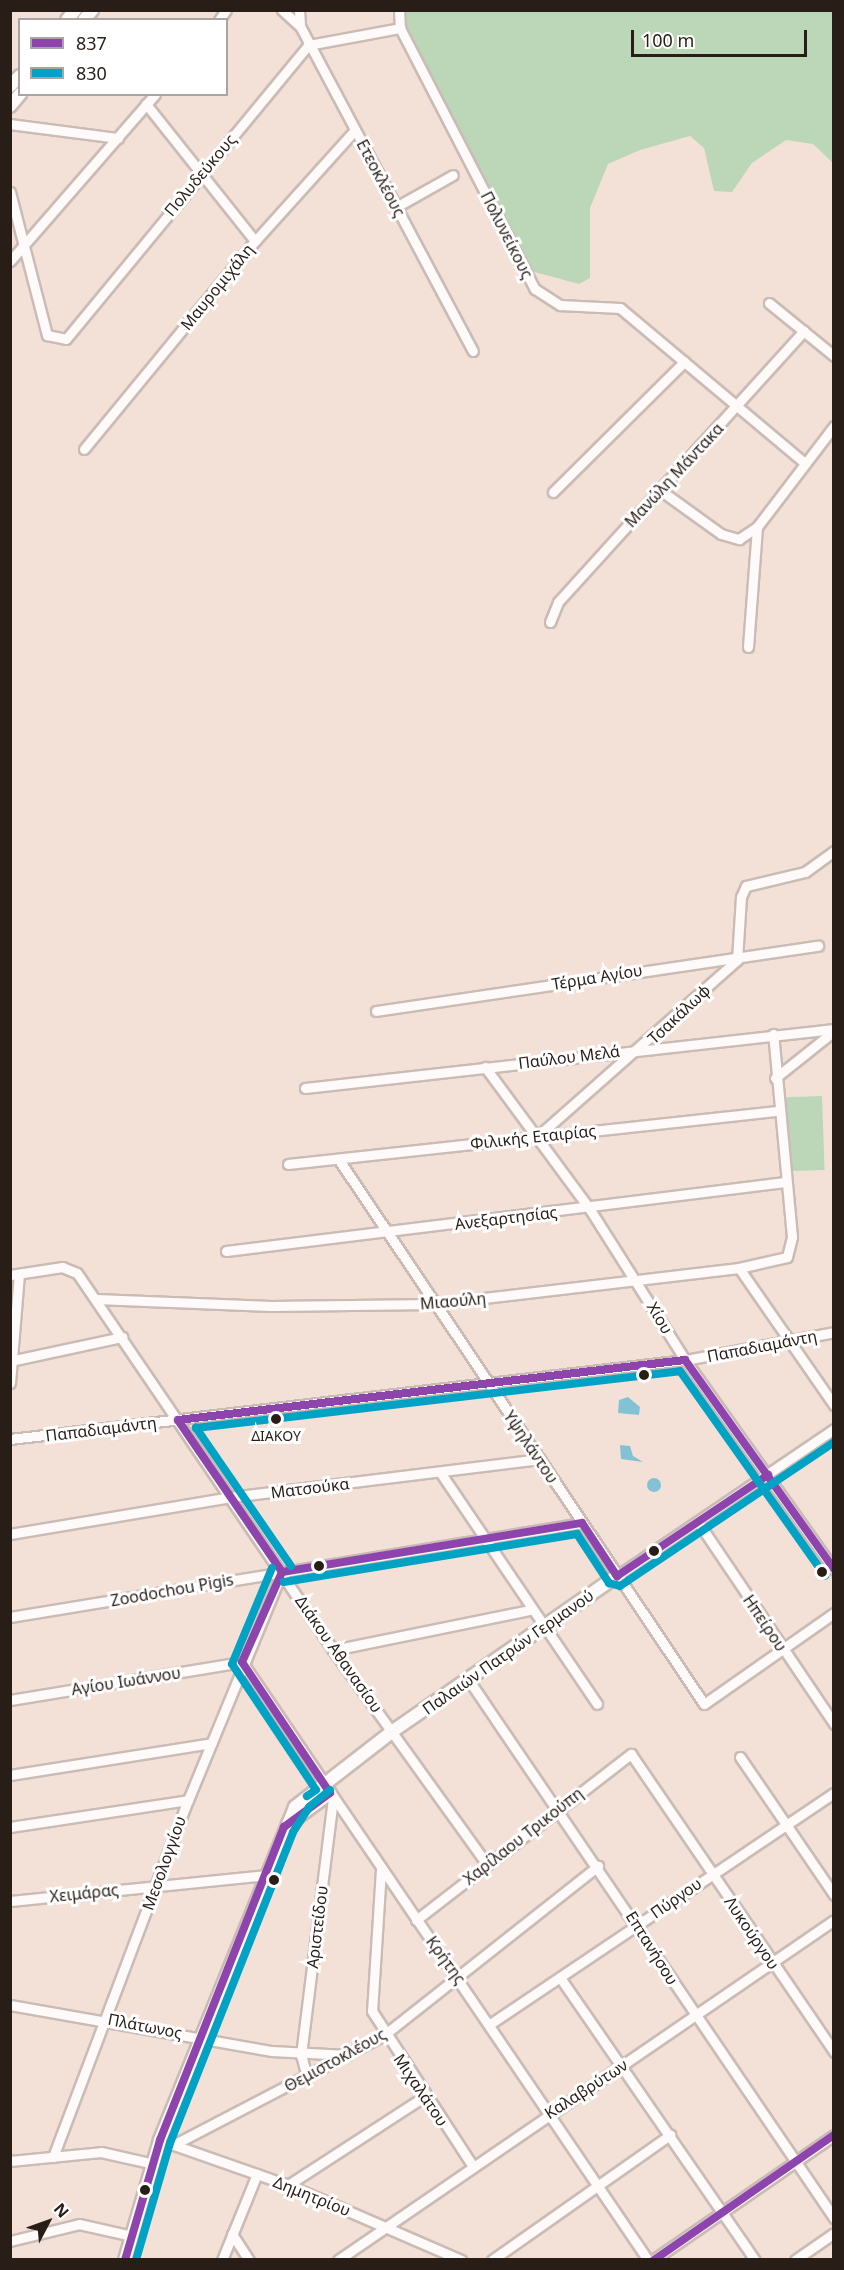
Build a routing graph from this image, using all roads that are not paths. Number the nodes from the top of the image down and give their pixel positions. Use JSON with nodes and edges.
{"nodes":[{"id":1,"x":282,"y":10,"type":"edge"},
{"id":2,"x":299,"y":10,"type":"edge"},
{"id":3,"x":399,"y":10,"type":"edge"},
{"id":4,"x":300,"y":26,"type":"junction"},
{"id":5,"x":400,"y":28,"type":"junction"},
{"id":6,"x":308,"y":45,"type":"junction"},
{"id":7,"x":153,"y":96,"type":"edge"},
{"id":8,"x":146,"y":104,"type":"junction"},
{"id":9,"x":10,"y":124,"type":"edge"},
{"id":10,"x":355,"y":130,"type":"junction"},
{"id":11,"x":118,"y":138,"type":"junction"},
{"id":12,"x":201,"y":173,"type":"junction"},
{"id":13,"x":453,"y":175,"type":"dead end"},
{"id":14,"x":10,"y":192,"type":"edge"},
{"id":15,"x":396,"y":207,"type":"junction"},
{"id":16,"x":255,"y":241,"type":"junction"},
{"id":17,"x":23,"y":246,"type":"junction"},
{"id":18,"x":10,"y":261,"type":"edge"},
{"id":19,"x":769,"y":303,"type":"dead end"},
{"id":20,"x":804,"y":331,"type":"junction"},
{"id":21,"x":473,"y":351,"type":"dead end"},
{"id":22,"x":834,"y":356,"type":"edge"},
{"id":23,"x":684,"y":362,"type":"junction"},
{"id":24,"x":737,"y":407,"type":"junction"},
{"id":25,"x":834,"y":426,"type":"edge"},
{"id":26,"x":84,"y":449,"type":"dead end"},
{"id":27,"x":805,"y":463,"type":"junction"},
{"id":28,"x":660,"y":490,"type":"junction"},
{"id":29,"x":553,"y":492,"type":"dead end"},
{"id":30,"x":757,"y":527,"type":"junction"},
{"id":31,"x":550,"y":622,"type":"dead end"},
{"id":32,"x":748,"y":647,"type":"dead end"},
{"id":33,"x":834,"y":851,"type":"edge"},
{"id":34,"x":818,"y":946,"type":"dead end"},
{"id":35,"x":737,"y":960,"type":"junction"},
{"id":36,"x":376,"y":1011,"type":"dead end"},
{"id":37,"x":834,"y":1030,"type":"edge"},
{"id":38,"x":773,"y":1034,"type":"junction"},
{"id":39,"x":642,"y":1049,"type":"junction"},
{"id":40,"x":485,"y":1067,"type":"junction"},
{"id":41,"x":775,"y":1078,"type":"junction"},
{"id":42,"x":305,"y":1088,"type":"dead end"},
{"id":43,"x":777,"y":1111,"type":"junction"},
{"id":44,"x":538,"y":1136,"type":"junction"},
{"id":45,"x":339,"y":1160,"type":"junction"},
{"id":46,"x":288,"y":1164,"type":"dead end"},
{"id":47,"x":785,"y":1182,"type":"junction"},
{"id":48,"x":589,"y":1208,"type":"junction"},
{"id":49,"x":387,"y":1233,"type":"junction"},
{"id":50,"x":226,"y":1251,"type":"dead end"},
{"id":51,"x":739,"y":1268,"type":"junction"},
{"id":52,"x":15,"y":1274,"type":"edge"},
{"id":53,"x":638,"y":1281,"type":"junction"},
{"id":54,"x":96,"y":1299,"type":"junction"},
{"id":55,"x":433,"y":1304,"type":"junction"},
{"id":56,"x":834,"y":1332,"type":"edge"},
{"id":57,"x":122,"y":1337,"type":"junction"},
{"id":58,"x":789,"y":1344,"type":"junction"},
{"id":59,"x":685,"y":1360,"type":"junction"},
{"id":60,"x":11,"y":1361,"type":"edge"},
{"id":61,"x":487,"y":1380,"type":"junction"},
{"id":62,"x":10,"y":1383,"type":"edge"},
{"id":63,"x":834,"y":1405,"type":"edge"},
{"id":64,"x":178,"y":1420,"type":"junction"},
{"id":65,"x":834,"y":1430,"type":"edge"},
{"id":66,"x":10,"y":1439,"type":"edge"},
{"id":67,"x":540,"y":1459,"type":"junction"},
{"id":68,"x":440,"y":1472,"type":"junction"},
{"id":69,"x":768,"y":1475,"type":"junction"},
{"id":70,"x":231,"y":1497,"type":"junction"},
{"id":71,"x":698,"y":1522,"type":"junction"},
{"id":72,"x":582,"y":1523,"type":"junction"},
{"id":73,"x":10,"y":1533,"type":"edge"},
{"id":74,"x":483,"y":1540,"type":"junction"},
{"id":75,"x":834,"y":1570,"type":"edge"},
{"id":76,"x":282,"y":1572,"type":"junction"},
{"id":77,"x":617,"y":1576,"type":"junction"},
{"id":78,"x":530,"y":1610,"type":"junction"},
{"id":79,"x":834,"y":1612,"type":"edge"},
{"id":80,"x":10,"y":1617,"type":"edge"},
{"id":81,"x":543,"y":1629,"type":"junction"},
{"id":82,"x":782,"y":1648,"type":"junction"},
{"id":83,"x":333,"y":1650,"type":"junction"},
{"id":84,"x":242,"y":1662,"type":"junction"},
{"id":85,"x":468,"y":1679,"type":"junction"},
{"id":86,"x":10,"y":1700,"type":"edge"},
{"id":87,"x":597,"y":1704,"type":"dead end"},
{"id":88,"x":834,"y":1724,"type":"edge"},
{"id":89,"x":393,"y":1731,"type":"junction"},
{"id":90,"x":211,"y":1743,"type":"junction"},
{"id":91,"x":631,"y":1754,"type":"joint"},
{"id":92,"x":740,"y":1757,"type":"dead end"},
{"id":93,"x":10,"y":1776,"type":"edge"},
{"id":94,"x":328,"y":1791,"type":"junction"},
{"id":95,"x":834,"y":1793,"type":"edge"},
{"id":96,"x":188,"y":1800,"type":"junction"},
{"id":97,"x":556,"y":1808,"type":"junction"},
{"id":98,"x":10,"y":1827,"type":"edge"},
{"id":99,"x":788,"y":1828,"type":"junction"},
{"id":100,"x":487,"y":1864,"type":"junction"},
{"id":101,"x":598,"y":1866,"type":"junction"},
{"id":102,"x":381,"y":1869,"type":"junction"},
{"id":103,"x":712,"y":1873,"type":"junction"},
{"id":104,"x":265,"y":1875,"type":"junction"},
{"id":105,"x":157,"y":1886,"type":"junction"},
{"id":106,"x":834,"y":1895,"type":"edge"},
{"id":107,"x":10,"y":1901,"type":"edge"},
{"id":108,"x":416,"y":1920,"type":"junction"},
{"id":109,"x":834,"y":1920,"type":"edge"},
{"id":110,"x":638,"y":1925,"type":"junction"},
{"id":111,"x":770,"y":1960,"type":"junction"},
{"id":112,"x":458,"y":1975,"type":"junction"},
{"id":113,"x":561,"y":1979,"type":"junction"},
{"id":114,"x":10,"y":2005,"type":"edge"},
{"id":115,"x":694,"y":2016,"type":"junction"},
{"id":116,"x":106,"y":2019,"type":"junction"},
{"id":117,"x":490,"y":2024,"type":"junction"},
{"id":118,"x":384,"y":2035,"type":"junction"},
{"id":119,"x":199,"y":2037,"type":"junction"},
{"id":120,"x":834,"y":2052,"type":"edge"},
{"id":121,"x":301,"y":2055,"type":"junction"},
{"id":122,"x":350,"y":2055,"type":"junction"},
{"id":123,"x":623,"y":2065,"type":"junction"},
{"id":124,"x":307,"y":2077,"type":"junction"},
{"id":125,"x":425,"y":2096,"type":"junction"},
{"id":126,"x":551,"y":2111,"type":"junction"},
{"id":127,"x":670,"y":2135,"type":"junction"},
{"id":128,"x":834,"y":2135,"type":"edge"},
{"id":129,"x":160,"y":2140,"type":"junction"},
{"id":130,"x":173,"y":2145,"type":"junction"},
{"id":131,"x":53,"y":2157,"type":"junction"},
{"id":132,"x":10,"y":2161,"type":"edge"},
{"id":133,"x":795,"y":2162,"type":"junction"},
{"id":134,"x":154,"y":2164,"type":"junction"},
{"id":135,"x":472,"y":2165,"type":"junction"},
{"id":136,"x":257,"y":2174,"type":"junction"},
{"id":137,"x":288,"y":2185,"type":"junction"},
{"id":138,"x":599,"y":2185,"type":"junction"},
{"id":139,"x":722,"y":2212,"type":"junction"},
{"id":140,"x":834,"y":2218,"type":"edge"},
{"id":141,"x":385,"y":2226,"type":"junction"},
{"id":142,"x":834,"y":2233,"type":"edge"},
{"id":143,"x":232,"y":2234,"type":"junction"},
{"id":144,"x":132,"y":2235,"type":"junction"},
{"id":145,"x":10,"y":2241,"type":"edge"},
{"id":146,"x":125,"y":2259,"type":"edge"},
{"id":147,"x":222,"y":2259,"type":"edge"},
{"id":148,"x":249,"y":2259,"type":"edge"},
{"id":149,"x":338,"y":2259,"type":"edge"},
{"id":150,"x":461,"y":2259,"type":"edge"},
{"id":151,"x":492,"y":2259,"type":"edge"},
{"id":152,"x":648,"y":2259,"type":"edge"},
{"id":153,"x":653,"y":2259,"type":"edge"},
{"id":154,"x":755,"y":2259,"type":"edge"},
{"id":155,"x":795,"y":2259,"type":"edge"}],
"edges":[{"from":1,"to":4,"type":"street","name":"Ετεοκλέους"},
{"from":2,"to":4,"type":"street"},
{"from":3,"to":5,"type":"street","name":"Πολυνείκους"},
{"from":4,"to":6,"type":"street","name":"Ετεοκλέους"},
{"from":5,"to":6,"type":"street"},
{"from":5,"to":23,"type":"street","name":"Πολυνείκους"},
{"from":6,"to":10,"type":"street","name":"Ετεοκλέους"},
{"from":6,"to":12,"type":"street","name":"Πολυδεύκους"},
{"from":7,"to":8,"type":"street"},
{"from":8,"to":11,"type":"street"},
{"from":8,"to":12,"type":"street"},
{"from":9,"to":11,"type":"street"},
{"from":10,"to":15,"type":"street","name":"Ετεοκλέους"},
{"from":10,"to":16,"type":"street","name":"Μαυρομιχάλη"},
{"from":11,"to":17,"type":"street"},
{"from":12,"to":16,"type":"street"},
{"from":12,"to":17,"type":"street","name":"Πολυδεύκους"},
{"from":13,"to":15,"type":"street"},
{"from":14,"to":17,"type":"street"},
{"from":15,"to":21,"type":"street","name":"Ετεοκλέους"},
{"from":16,"to":26,"type":"street","name":"Μαυρομιχάλη"},
{"from":17,"to":18,"type":"street"},
{"from":19,"to":20,"type":"street"},
{"from":20,"to":22,"type":"street"},
{"from":20,"to":24,"type":"street","name":"Μανώλη Μάντακα"},
{"from":23,"to":24,"type":"street","name":"Πολυνείκους"},
{"from":23,"to":29,"type":"street"},
{"from":24,"to":27,"type":"street","name":"Πολυνείκους"},
{"from":24,"to":28,"type":"street","name":"Μανώλη Μάντακα"},
{"from":25,"to":27,"type":"street"},
{"from":27,"to":30,"type":"street"},
{"from":28,"to":30,"type":"street"},
{"from":28,"to":31,"type":"street","name":"Μανώλη Μάντακα"},
{"from":30,"to":32,"type":"street"},
{"from":33,"to":35,"type":"street"},
{"from":34,"to":35,"type":"street","name":"Τέρμα Αγίου"},
{"from":35,"to":36,"type":"street","name":"Τέρμα Αγίου"},
{"from":35,"to":39,"type":"street","name":"Τσακάλωφ"},
{"from":37,"to":38,"type":"street","name":"Παύλου Μελά"},
{"from":37,"to":41,"type":"street"},
{"from":38,"to":39,"type":"street","name":"Παύλου Μελά"},
{"from":38,"to":41,"type":"street"},
{"from":39,"to":40,"type":"street","name":"Παύλου Μελά"},
{"from":39,"to":44,"type":"street","name":"Τσακάλωφ"},
{"from":40,"to":42,"type":"street","name":"Παύλου Μελά"},
{"from":40,"to":44,"type":"street","name":"Χίου"},
{"from":41,"to":43,"type":"street"},
{"from":43,"to":44,"type":"street","name":"Φιλικής Εταιρίας"},
{"from":43,"to":47,"type":"street"},
{"from":44,"to":45,"type":"street","name":"Φιλικής Εταιρίας"},
{"from":44,"to":48,"type":"street","name":"Χίου"},
{"from":45,"to":46,"type":"street","name":"Φιλικής Εταιρίας"},
{"from":45,"to":49,"type":"street","name":"Υψηλάντου"},
{"from":47,"to":48,"type":"street","name":"Ανεξαρτησίας"},
{"from":47,"to":51,"type":"street","name":"Μιαούλη"},
{"from":48,"to":49,"type":"street","name":"Ανεξαρτησίας"},
{"from":48,"to":53,"type":"street","name":"Χίου"},
{"from":49,"to":50,"type":"street","name":"Ανεξαρτησίας"},
{"from":49,"to":55,"type":"street","name":"Υψηλάντου"},
{"from":51,"to":53,"type":"street","name":"Μιαούλη"},
{"from":51,"to":58,"type":"street"},
{"from":52,"to":54,"type":"street","name":"Διάκου Αθανασίου"},
{"from":52,"to":60,"type":"street"},
{"from":53,"to":55,"type":"street","name":"Μιαούλη"},
{"from":53,"to":59,"type":"street","name":"Χίου"},
{"from":54,"to":55,"type":"street","name":"Μιαούλη"},
{"from":54,"to":57,"type":"street","name":"Διάκου Αθανασίου"},
{"from":55,"to":61,"type":"street","name":"Υψηλάντου"},
{"from":56,"to":58,"type":"street","name":"Παπαδιαμάντη"},
{"from":57,"to":60,"type":"street"},
{"from":57,"to":64,"type":"street","name":"Διάκου Αθανασίου"},
{"from":58,"to":59,"type":"street","name":"Παπαδιαμάντη"},
{"from":58,"to":63,"type":"street"},
{"from":59,"to":61,"type":"street","name":"Παπαδιαμάντη"},
{"from":59,"to":69,"type":"street","name":"Χίου"},
{"from":60,"to":62,"type":"street"},
{"from":61,"to":64,"type":"street","name":"Παπαδιαμάντη"},
{"from":61,"to":67,"type":"street","name":"Υψηλάντου"},
{"from":64,"to":66,"type":"street","name":"Παπαδιαμάντη"},
{"from":64,"to":70,"type":"street","name":"Διάκου Αθανασίου"},
{"from":65,"to":69,"type":"street","name":"Παλαιών Πατρών Γερμανού"},
{"from":67,"to":68,"type":"street","name":"Ματσούκα"},
{"from":67,"to":72,"type":"street","name":"Υψηλάντου"},
{"from":68,"to":70,"type":"street","name":"Ματσούκα"},
{"from":68,"to":74,"type":"street"},
{"from":69,"to":71,"type":"street","name":"Παλαιών Πατρών Γερμανού"},
{"from":69,"to":75,"type":"street","name":"Χίου"},
{"from":70,"to":73,"type":"street","name":"Ματσούκα"},
{"from":70,"to":76,"type":"street","name":"Διάκου Αθανασίου"},
{"from":71,"to":77,"type":"street","name":"Παλαιών Πατρών Γερμανού"},
{"from":71,"to":82,"type":"street","name":"Ηπείρου"},
{"from":72,"to":74,"type":"street","name":"Zoodochou Pigis"},
{"from":72,"to":77,"type":"street","name":"Υψηλάντου"},
{"from":74,"to":76,"type":"street","name":"Zoodochou Pigis"},
{"from":74,"to":78,"type":"street"},
{"from":76,"to":80,"type":"street","name":"Zoodochou Pigis"},
{"from":76,"to":83,"type":"street","name":"Διάκου Αθανασίου"},
{"from":76,"to":84,"type":"street","name":"Μεσολογγίου"},
{"from":77,"to":81,"type":"street","name":"Παλαιών Πατρών Γερμανού"},
{"from":77,"to":82,"type":"street","name":"Υψηλάντου"},
{"from":78,"to":81,"type":"street"},
{"from":78,"to":83,"type":"street"},
{"from":79,"to":82,"type":"street"},
{"from":81,"to":85,"type":"street","name":"Παλαιών Πατρών Γερμανού"},
{"from":81,"to":87,"type":"street"},
{"from":82,"to":88,"type":"street","name":"Ηπείρου"},
{"from":83,"to":89,"type":"street","name":"Διάκου Αθανασίου"},
{"from":84,"to":86,"type":"street","name":"Αγίου Ιωάννου"},
{"from":84,"to":90,"type":"street","name":"Μεσολογγίου"},
{"from":84,"to":94,"type":"street","name":"Κρήτης"},
{"from":85,"to":89,"type":"street","name":"Παλαιών Πατρών Γερμανού"},
{"from":85,"to":97,"type":"street","name":"Επτανήσου"},
{"from":89,"to":94,"type":"street","name":"Παλαιών Πατρών Γερμανού"},
{"from":89,"to":100,"type":"street","name":"Διάκου Αθανασίου"},
{"from":90,"to":93,"type":"street"},
{"from":90,"to":96,"type":"street","name":"Μεσολογγίου"},
{"from":91,"to":97,"type":"street","name":"Χαρίλαου Τρικούπη"},
{"from":91,"to":103,"type":"street","name":"Λυκούργου"},
{"from":92,"to":99,"type":"street"},
{"from":94,"to":102,"type":"street","name":"Κρήτης"},
{"from":94,"to":104,"type":"street","name":"Παλαιών Πατρών Γερμανού"},
{"from":94,"to":121,"type":"street","name":"Αριστείδου"},
{"from":95,"to":99,"type":"street","name":"Πύργου"},
{"from":96,"to":98,"type":"street"},
{"from":96,"to":105,"type":"street","name":"Μεσολογγίου"},
{"from":97,"to":100,"type":"street","name":"Χαρίλαου Τρικούπη"},
{"from":97,"to":101,"type":"street","name":"Επτανήσου"},
{"from":99,"to":103,"type":"street","name":"Πύργου"},
{"from":99,"to":106,"type":"street"},
{"from":100,"to":108,"type":"street","name":"Χαρίλαου Τρικούπη"},
{"from":101,"to":110,"type":"street","name":"Επτανήσου"},
{"from":101,"to":112,"type":"street","name":"Θεμιστοκλέους"},
{"from":102,"to":108,"type":"street","name":"Κρήτης"},
{"from":102,"to":118,"type":"street","name":"Μιχαλάτου"},
{"from":103,"to":110,"type":"street","name":"Πύργου"},
{"from":103,"to":111,"type":"street","name":"Λυκούργου"},
{"from":104,"to":105,"type":"street","name":"Χειμάρας"},
{"from":104,"to":119,"type":"street","name":"Παλαιών Πατρών Γερμανού"},
{"from":105,"to":107,"type":"street","name":"Χειμάρας"},
{"from":105,"to":116,"type":"street","name":"Μεσολογγίου"},
{"from":108,"to":112,"type":"street","name":"Κρήτης"},
{"from":109,"to":111,"type":"street","name":"Καλαβρύτων"},
{"from":110,"to":113,"type":"street","name":"Πύργου"},
{"from":110,"to":115,"type":"street","name":"Επτανήσου"},
{"from":111,"to":115,"type":"street","name":"Καλαβρύτων"},
{"from":111,"to":120,"type":"street","name":"Λυκούργου"},
{"from":112,"to":117,"type":"street","name":"Κρήτης"},
{"from":112,"to":118,"type":"street","name":"Θεμιστοκλέους"},
{"from":113,"to":117,"type":"street","name":"Πύργου"},
{"from":113,"to":123,"type":"street"},
{"from":114,"to":116,"type":"street","name":"Πλάτωνος"},
{"from":115,"to":123,"type":"street","name":"Καλαβρύτων"},
{"from":115,"to":133,"type":"street","name":"Επτανήσου"},
{"from":116,"to":119,"type":"street","name":"Πλάτωνος"},
{"from":116,"to":131,"type":"street","name":"Μεσολογγίου"},
{"from":117,"to":126,"type":"street","name":"Κρήτης"},
{"from":118,"to":122,"type":"street","name":"Θεμιστοκλέους"},
{"from":118,"to":125,"type":"street","name":"Μιχαλάτου"},
{"from":119,"to":121,"type":"street","name":"Πλάτωνος"},
{"from":119,"to":129,"type":"street","name":"Παλαιών Πατρών Γερμανού"},
{"from":121,"to":122,"type":"street","name":"Πλάτωνος"},
{"from":121,"to":124,"type":"street"},
{"from":122,"to":124,"type":"street","name":"Θεμιστοκλέους"},
{"from":123,"to":126,"type":"street","name":"Καλαβρύτων"},
{"from":123,"to":127,"type":"street"},
{"from":124,"to":130,"type":"street","name":"Θεμιστοκλέους"},
{"from":125,"to":135,"type":"street","name":"Μιχαλάτου"},
{"from":125,"to":137,"type":"street"},
{"from":126,"to":135,"type":"street","name":"Καλαβρύτων"},
{"from":126,"to":138,"type":"street","name":"Κρήτης"},
{"from":127,"to":138,"type":"street"},
{"from":127,"to":139,"type":"street"},
{"from":128,"to":133,"type":"street"},
{"from":129,"to":130,"type":"street","name":"Δημητρίου"},
{"from":129,"to":134,"type":"street","name":"Παλαιών Πατρών Γερμανού"},
{"from":130,"to":136,"type":"street","name":"Δημητρίου"},
{"from":131,"to":132,"type":"street"},
{"from":131,"to":134,"type":"street"},
{"from":133,"to":139,"type":"street"},
{"from":133,"to":140,"type":"street","name":"Επτανήσου"},
{"from":134,"to":144,"type":"street","name":"Παλαιών Πατρών Γερμανού"},
{"from":135,"to":141,"type":"street","name":"Καλαβρύτων"},
{"from":136,"to":137,"type":"street","name":"Δημητρίου"},
{"from":136,"to":143,"type":"street"},
{"from":137,"to":141,"type":"street","name":"Δημητρίου"},
{"from":138,"to":151,"type":"street"},
{"from":138,"to":152,"type":"street","name":"Κρήτης"},
{"from":139,"to":153,"type":"street"},
{"from":139,"to":154,"type":"street"},
{"from":141,"to":149,"type":"street","name":"Καλαβρύτων"},
{"from":141,"to":150,"type":"street","name":"Δημητρίου"},
{"from":142,"to":155,"type":"street"},
{"from":143,"to":147,"type":"street"},
{"from":143,"to":148,"type":"street"},
{"from":144,"to":145,"type":"street"},
{"from":144,"to":146,"type":"street","name":"Παλαιών Πατρών Γερμανού"}]}
